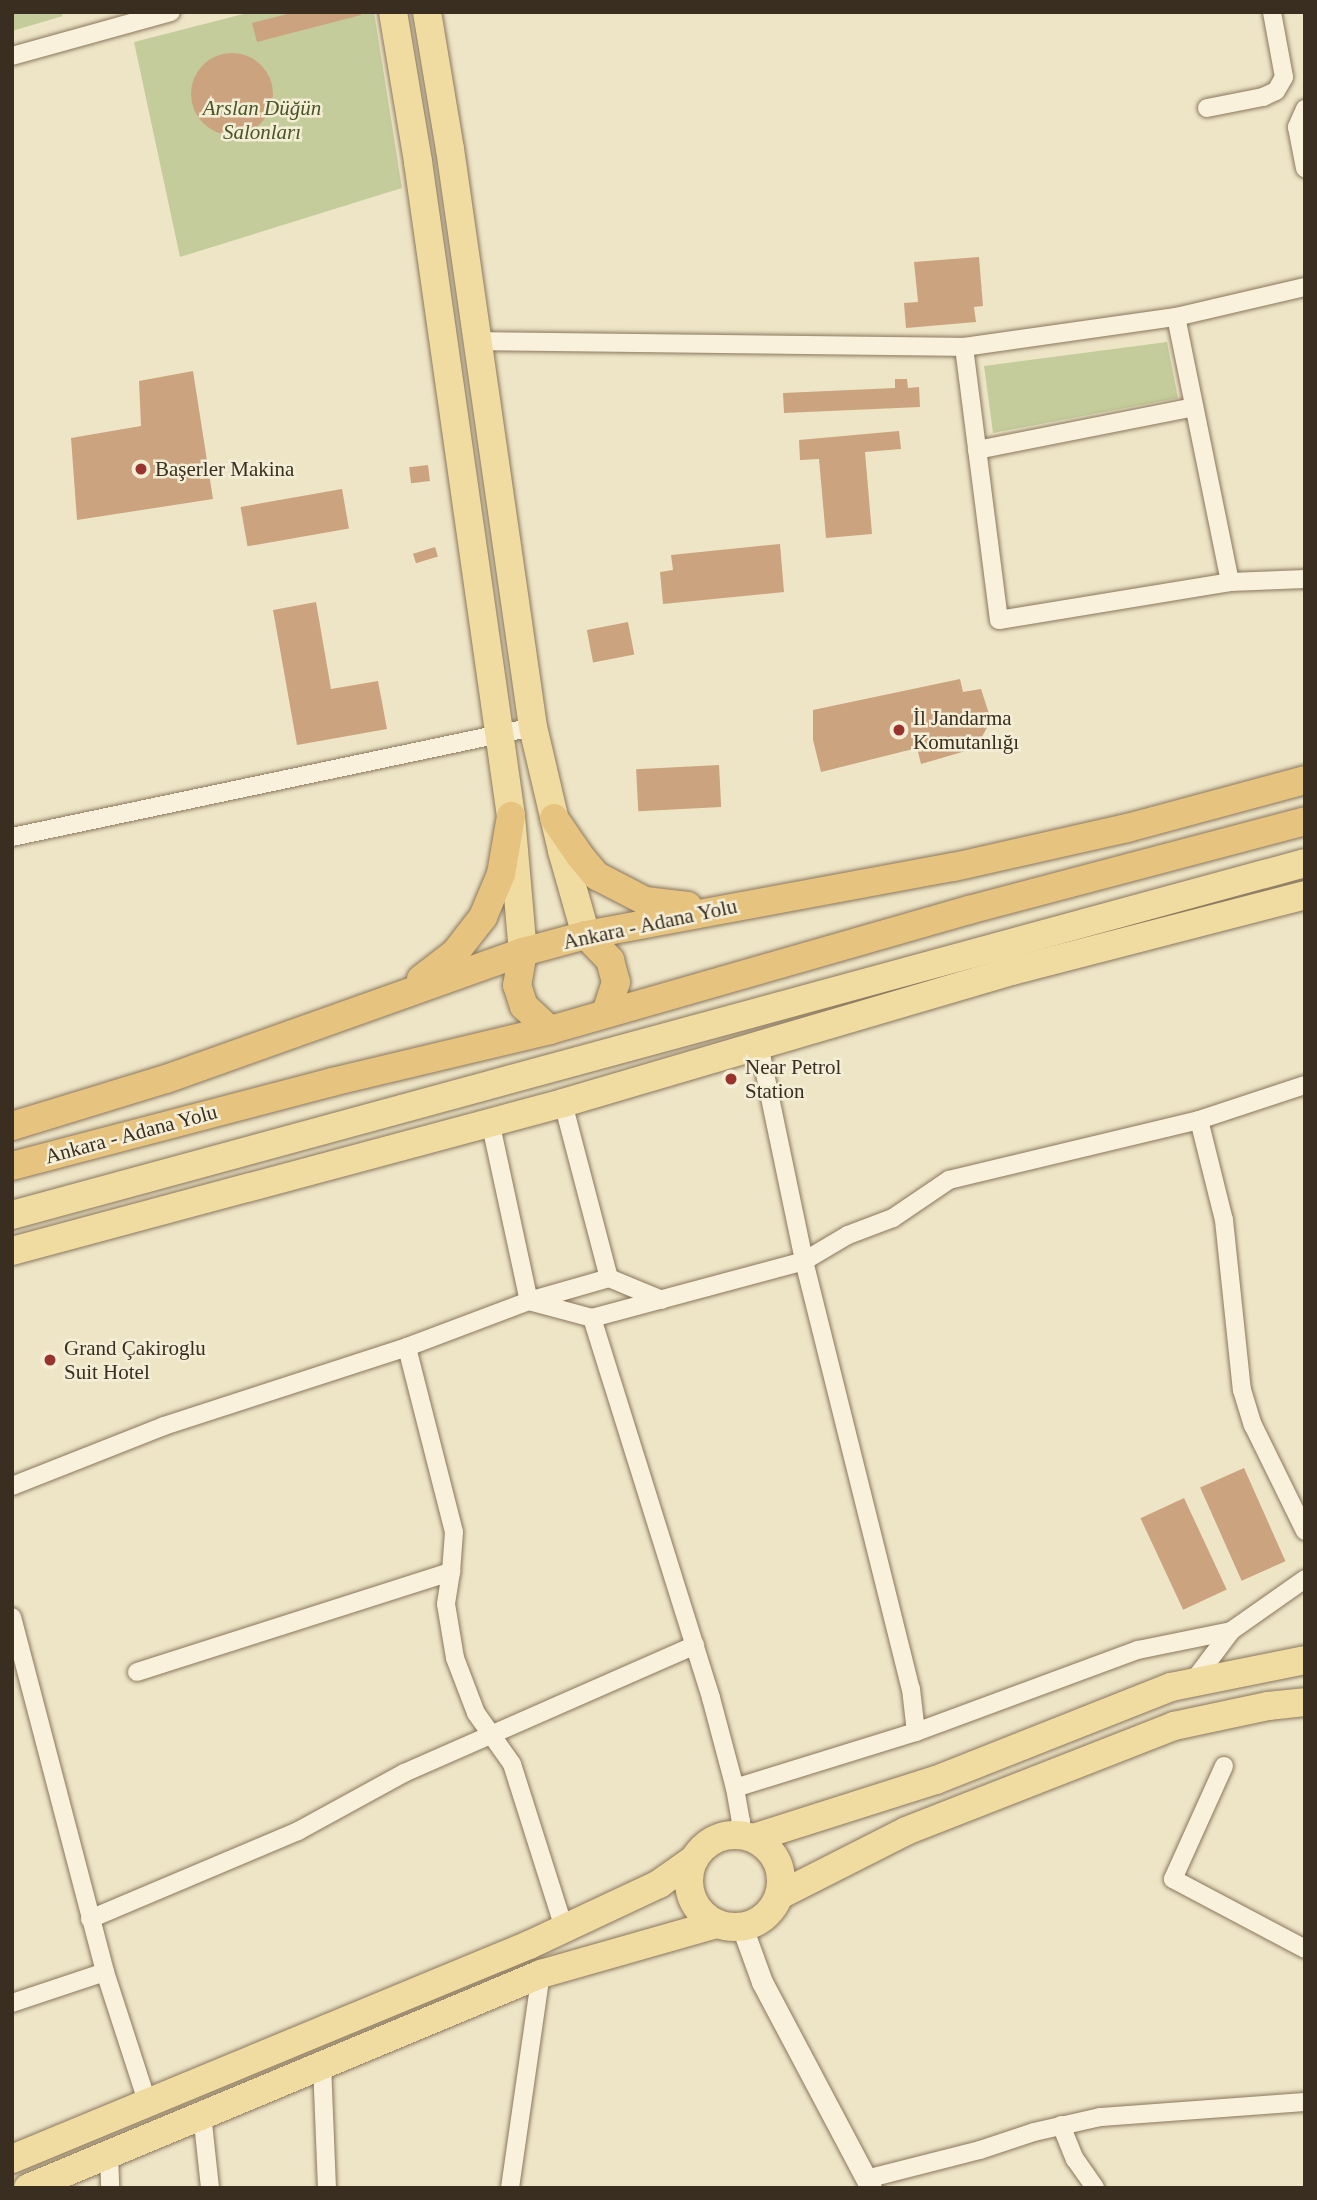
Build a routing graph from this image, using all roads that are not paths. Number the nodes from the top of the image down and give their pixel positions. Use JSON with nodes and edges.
{"nodes":[{"id":1,"x":171,"y":12,"type":"edge"},
{"id":2,"x":393,"y":12,"type":"edge"},
{"id":3,"x":427,"y":12,"type":"edge"},
{"id":4,"x":1272,"y":12,"type":"edge"},
{"id":5,"x":12,"y":56,"type":"edge"},
{"id":6,"x":1207,"y":108,"type":"dead end"},
{"id":7,"x":1305,"y":109,"type":"edge"},
{"id":8,"x":1305,"y":168,"type":"edge"},
{"id":9,"x":1305,"y":287,"type":"edge"},
{"id":10,"x":1176,"y":317,"type":"junction"},
{"id":11,"x":477,"y":341,"type":"junction"},
{"id":12,"x":964,"y":347,"type":"junction"},
{"id":13,"x":1194,"y":407,"type":"junction"},
{"id":14,"x":977,"y":450,"type":"junction"},
{"id":15,"x":1305,"y":579,"type":"edge"},
{"id":16,"x":1230,"y":582,"type":"junction"},
{"id":17,"x":533,"y":727,"type":"junction"},
{"id":18,"x":497,"y":734,"type":"junction"},
{"id":19,"x":1305,"y":780,"type":"edge"},
{"id":20,"x":511,"y":816,"type":"junction"},
{"id":21,"x":554,"y":818,"type":"junction"},
{"id":22,"x":1305,"y":821,"type":"edge"},
{"id":23,"x":12,"y":837,"type":"edge"},
{"id":24,"x":1305,"y":863,"type":"edge"},
{"id":25,"x":1305,"y":895,"type":"edge"},
{"id":26,"x":712,"y":910,"type":"junction"},
{"id":27,"x":586,"y":935,"type":"junction"},
{"id":28,"x":523,"y":952,"type":"junction"},
{"id":29,"x":392,"y":998,"type":"junction"},
{"id":30,"x":606,"y":1013,"type":"junction"},
{"id":31,"x":550,"y":1030,"type":"junction"},
{"id":32,"x":760,"y":1045,"type":"junction"},
{"id":33,"x":553,"y":1070,"type":"junction"},
{"id":34,"x":1305,"y":1085,"type":"edge"},
{"id":35,"x":481,"y":1089,"type":"junction"},
{"id":36,"x":563,"y":1102,"type":"junction"},
{"id":37,"x":1199,"y":1120,"type":"junction"},
{"id":38,"x":490,"y":1121,"type":"junction"},
{"id":39,"x":12,"y":1126,"type":"edge"},
{"id":40,"x":12,"y":1166,"type":"edge"},
{"id":41,"x":12,"y":1215,"type":"edge"},
{"id":42,"x":12,"y":1251,"type":"edge"},
{"id":43,"x":804,"y":1261,"type":"junction"},
{"id":44,"x":609,"y":1278,"type":"junction"},
{"id":45,"x":662,"y":1300,"type":"junction"},
{"id":46,"x":529,"y":1301,"type":"junction"},
{"id":47,"x":592,"y":1318,"type":"junction"},
{"id":48,"x":407,"y":1347,"type":"junction"},
{"id":49,"x":12,"y":1486,"type":"edge"},
{"id":50,"x":1305,"y":1531,"type":"edge"},
{"id":51,"x":451,"y":1572,"type":"junction"},
{"id":52,"x":1305,"y":1579,"type":"edge"},
{"id":53,"x":12,"y":1617,"type":"edge"},
{"id":54,"x":1231,"y":1631,"type":"junction"},
{"id":55,"x":695,"y":1645,"type":"junction"},
{"id":56,"x":1305,"y":1660,"type":"edge"},
{"id":57,"x":136,"y":1672,"type":"dead end"},
{"id":58,"x":1192,"y":1683,"type":"junction"},
{"id":59,"x":1305,"y":1702,"type":"edge"},
{"id":60,"x":916,"y":1732,"type":"junction"},
{"id":61,"x":489,"y":1735,"type":"junction"},
{"id":62,"x":1224,"y":1766,"type":"dead end"},
{"id":63,"x":735,"y":1788,"type":"junction"},
{"id":64,"x":744,"y":1836,"type":"junction"},
{"id":65,"x":694,"y":1859,"type":"junction"},
{"id":66,"x":780,"y":1895,"type":"junction"},
{"id":67,"x":90,"y":1919,"type":"junction"},
{"id":68,"x":729,"y":1926,"type":"junction"},
{"id":69,"x":564,"y":1928,"type":"junction"},
{"id":70,"x":1305,"y":1949,"type":"edge"},
{"id":71,"x":105,"y":1972,"type":"junction"},
{"id":72,"x":541,"y":1973,"type":"junction"},
{"id":73,"x":12,"y":2003,"type":"edge"},
{"id":74,"x":322,"y":2064,"type":"junction"},
{"id":75,"x":1305,"y":2102,"type":"edge"},
{"id":76,"x":148,"y":2104,"type":"junction"},
{"id":77,"x":202,"y":2114,"type":"junction"},
{"id":78,"x":1062,"y":2125,"type":"junction"},
{"id":79,"x":109,"y":2153,"type":"junction"},
{"id":80,"x":12,"y":2159,"type":"edge"},
{"id":81,"x":868,"y":2183,"type":"edge"},
{"id":82,"x":28,"y":2188,"type":"edge"},
{"id":83,"x":110,"y":2188,"type":"edge"},
{"id":84,"x":210,"y":2188,"type":"edge"},
{"id":85,"x":327,"y":2188,"type":"edge"},
{"id":86,"x":510,"y":2188,"type":"edge"},
{"id":87,"x":1094,"y":2188,"type":"edge"}],
"edges":[{"from":1,"to":5,"type":"street"},
{"from":2,"to":18,"type":"main road"},
{"from":3,"to":11,"type":"main road"},
{"from":4,"to":6,"type":"street"},
{"from":7,"to":8,"type":"street"},
{"from":9,"to":10,"type":"street"},
{"from":10,"to":12,"type":"street"},
{"from":10,"to":13,"type":"street"},
{"from":11,"to":12,"type":"street"},
{"from":11,"to":17,"type":"main road"},
{"from":12,"to":14,"type":"street"},
{"from":13,"to":14,"type":"street"},
{"from":13,"to":16,"type":"street"},
{"from":14,"to":16,"type":"street"},
{"from":15,"to":16,"type":"street"},
{"from":17,"to":18,"type":"street"},
{"from":17,"to":21,"type":"main road"},
{"from":18,"to":20,"type":"main road"},
{"from":18,"to":23,"type":"street"},
{"from":19,"to":26,"type":"highway","name":"Ankara - Adana Yolu"},
{"from":20,"to":28,"type":"main road"},
{"from":20,"to":29,"type":"highway"},
{"from":21,"to":26,"type":"highway"},
{"from":21,"to":27,"type":"main road"},
{"from":22,"to":30,"type":"highway","name":"Ankara - Adana Yolu"},
{"from":24,"to":33,"type":"main road"},
{"from":25,"to":32,"type":"main road"},
{"from":26,"to":27,"type":"highway","name":"Ankara - Adana Yolu"},
{"from":27,"to":28,"type":"highway","name":"Ankara - Adana Yolu"},
{"from":27,"to":30,"type":"highway"},
{"from":28,"to":29,"type":"highway","name":"Ankara - Adana Yolu"},
{"from":28,"to":31,"type":"highway"},
{"from":29,"to":39,"type":"highway","name":"Ankara - Adana Yolu"},
{"from":30,"to":31,"type":"highway","name":"Ankara - Adana Yolu"},
{"from":31,"to":40,"type":"highway","name":"Ankara - Adana Yolu"},
{"from":32,"to":36,"type":"main road"},
{"from":32,"to":43,"type":"street"},
{"from":33,"to":35,"type":"main road"},
{"from":33,"to":36,"type":"main road"},
{"from":34,"to":37,"type":"street"},
{"from":35,"to":38,"type":"main road"},
{"from":35,"to":41,"type":"main road"},
{"from":36,"to":38,"type":"main road"},
{"from":36,"to":44,"type":"street"},
{"from":37,"to":43,"type":"street"},
{"from":37,"to":50,"type":"street"},
{"from":38,"to":42,"type":"main road"},
{"from":38,"to":46,"type":"street"},
{"from":43,"to":45,"type":"street"},
{"from":43,"to":60,"type":"street"},
{"from":44,"to":45,"type":"street"},
{"from":44,"to":46,"type":"street"},
{"from":45,"to":47,"type":"street"},
{"from":46,"to":47,"type":"street"},
{"from":46,"to":48,"type":"street"},
{"from":47,"to":55,"type":"street"},
{"from":48,"to":49,"type":"street"},
{"from":48,"to":51,"type":"street"},
{"from":51,"to":57,"type":"street"},
{"from":51,"to":61,"type":"street"},
{"from":52,"to":54,"type":"street"},
{"from":53,"to":67,"type":"street"},
{"from":54,"to":58,"type":"street"},
{"from":54,"to":60,"type":"street"},
{"from":55,"to":61,"type":"street"},
{"from":55,"to":63,"type":"street"},
{"from":56,"to":58,"type":"main road"},
{"from":58,"to":64,"type":"main road"},
{"from":59,"to":66,"type":"main road"},
{"from":60,"to":63,"type":"street"},
{"from":61,"to":67,"type":"street"},
{"from":61,"to":69,"type":"street"},
{"from":62,"to":70,"type":"street"},
{"from":63,"to":64,"type":"street"},
{"from":64,"to":65,"type":"main road"},
{"from":64,"to":66,"type":"main road"},
{"from":65,"to":68,"type":"main road"},
{"from":65,"to":69,"type":"main road"},
{"from":66,"to":68,"type":"main road"},
{"from":67,"to":71,"type":"street"},
{"from":68,"to":72,"type":"main road"},
{"from":68,"to":81,"type":"street"},
{"from":69,"to":76,"type":"main road"},
{"from":71,"to":73,"type":"street"},
{"from":71,"to":76,"type":"street"},
{"from":72,"to":74,"type":"main road"},
{"from":72,"to":86,"type":"street"},
{"from":74,"to":77,"type":"main road"},
{"from":74,"to":85,"type":"street"},
{"from":75,"to":78,"type":"street"},
{"from":76,"to":80,"type":"main road"},
{"from":77,"to":79,"type":"main road"},
{"from":77,"to":84,"type":"street"},
{"from":78,"to":81,"type":"street"},
{"from":78,"to":87,"type":"street"},
{"from":79,"to":82,"type":"main road"},
{"from":79,"to":83,"type":"street"}]}
